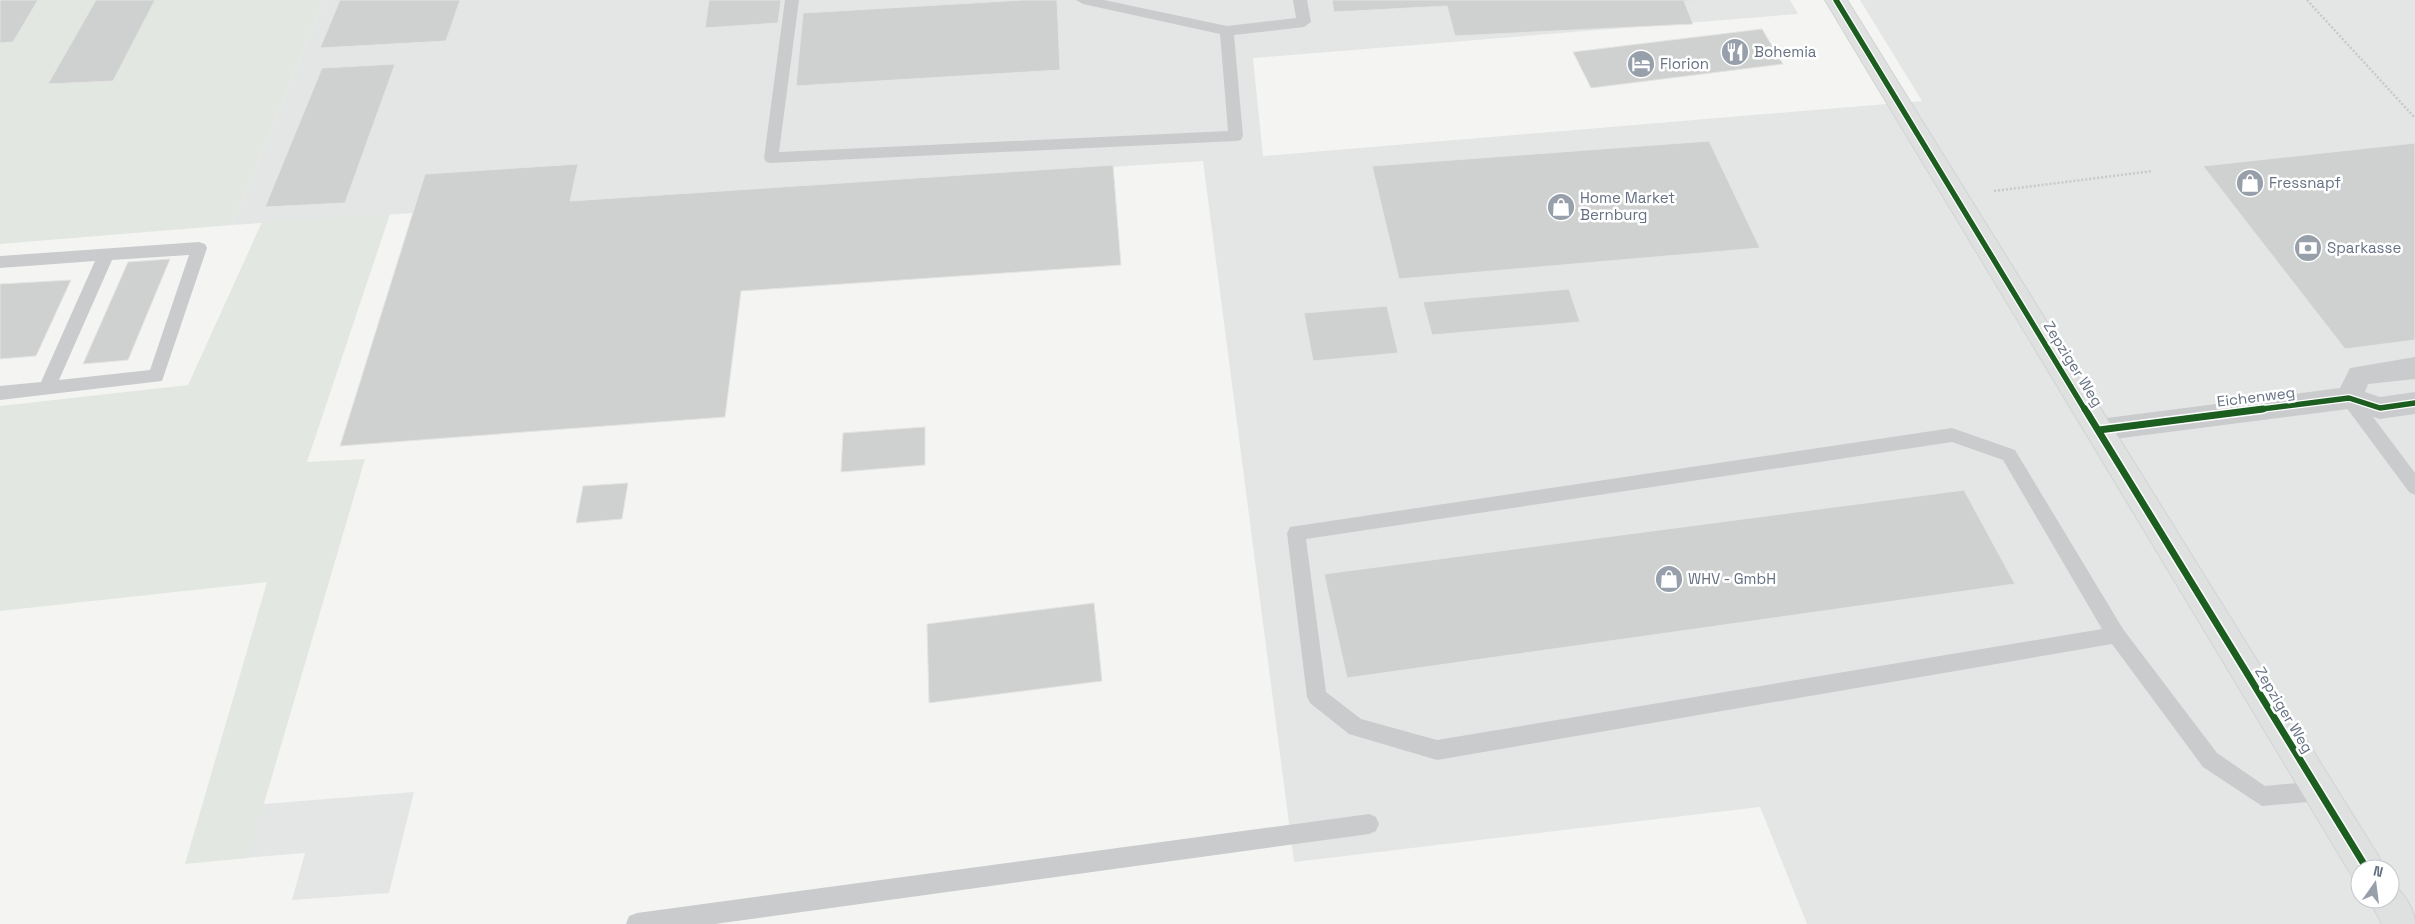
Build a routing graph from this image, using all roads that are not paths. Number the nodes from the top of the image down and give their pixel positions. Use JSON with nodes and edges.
{"nodes":[{"id":1,"x":792,"y":0,"type":"edge"},
{"id":2,"x":1083,"y":0,"type":"edge"},
{"id":3,"x":1300,"y":0,"type":"edge"},
{"id":4,"x":1836,"y":0,"type":"edge"},
{"id":5,"x":1227,"y":31,"type":"junction"},
{"id":6,"x":106,"y":255,"type":"junction"},
{"id":7,"x":0,"y":262,"type":"edge"},
{"id":8,"x":2415,"y":368,"type":"edge"},
{"id":9,"x":47,"y":388,"type":"junction"},
{"id":10,"x":0,"y":393,"type":"edge"},
{"id":11,"x":2349,"y":398,"type":"junction"},
{"id":12,"x":2415,"y":403,"type":"edge"},
{"id":13,"x":2099,"y":430,"type":"junction"},
{"id":14,"x":2415,"y":487,"type":"edge"},
{"id":15,"x":2116,"y":635,"type":"junction"},
{"id":16,"x":2319,"y":791,"type":"junction"},
{"id":17,"x":1369,"y":824,"type":"dead end"},
{"id":18,"x":2361,"y":859,"type":"edge"},
{"id":19,"x":2392,"y":909,"type":"edge"},
{"id":20,"x":637,"y":924,"type":"edge"},
{"id":21,"x":2401,"y":924,"type":"edge"}],
"edges":[{"from":1,"to":5,"type":"lane"},
{"from":2,"to":5,"type":"lane"},
{"from":3,"to":5,"type":"lane"},
{"from":4,"to":13,"type":"street","name":"Zepziger Weg"},
{"from":6,"to":7,"type":"lane"},
{"from":6,"to":9,"type":"lane"},
{"from":6,"to":9,"type":"lane"},
{"from":8,"to":11,"type":"street"},
{"from":9,"to":10,"type":"lane"},
{"from":11,"to":12,"type":"street","name":"Eichenweg"},
{"from":11,"to":13,"type":"street","name":"Eichenweg"},
{"from":11,"to":14,"type":"lane"},
{"from":13,"to":16,"type":"street","name":"Zepziger Weg"},
{"from":15,"to":15,"type":"lane"},
{"from":15,"to":16,"type":"lane"},
{"from":16,"to":18,"type":"street","name":"Zepziger Weg"},
{"from":17,"to":20,"type":"lane"},
{"from":19,"to":21,"type":"street"}]}
